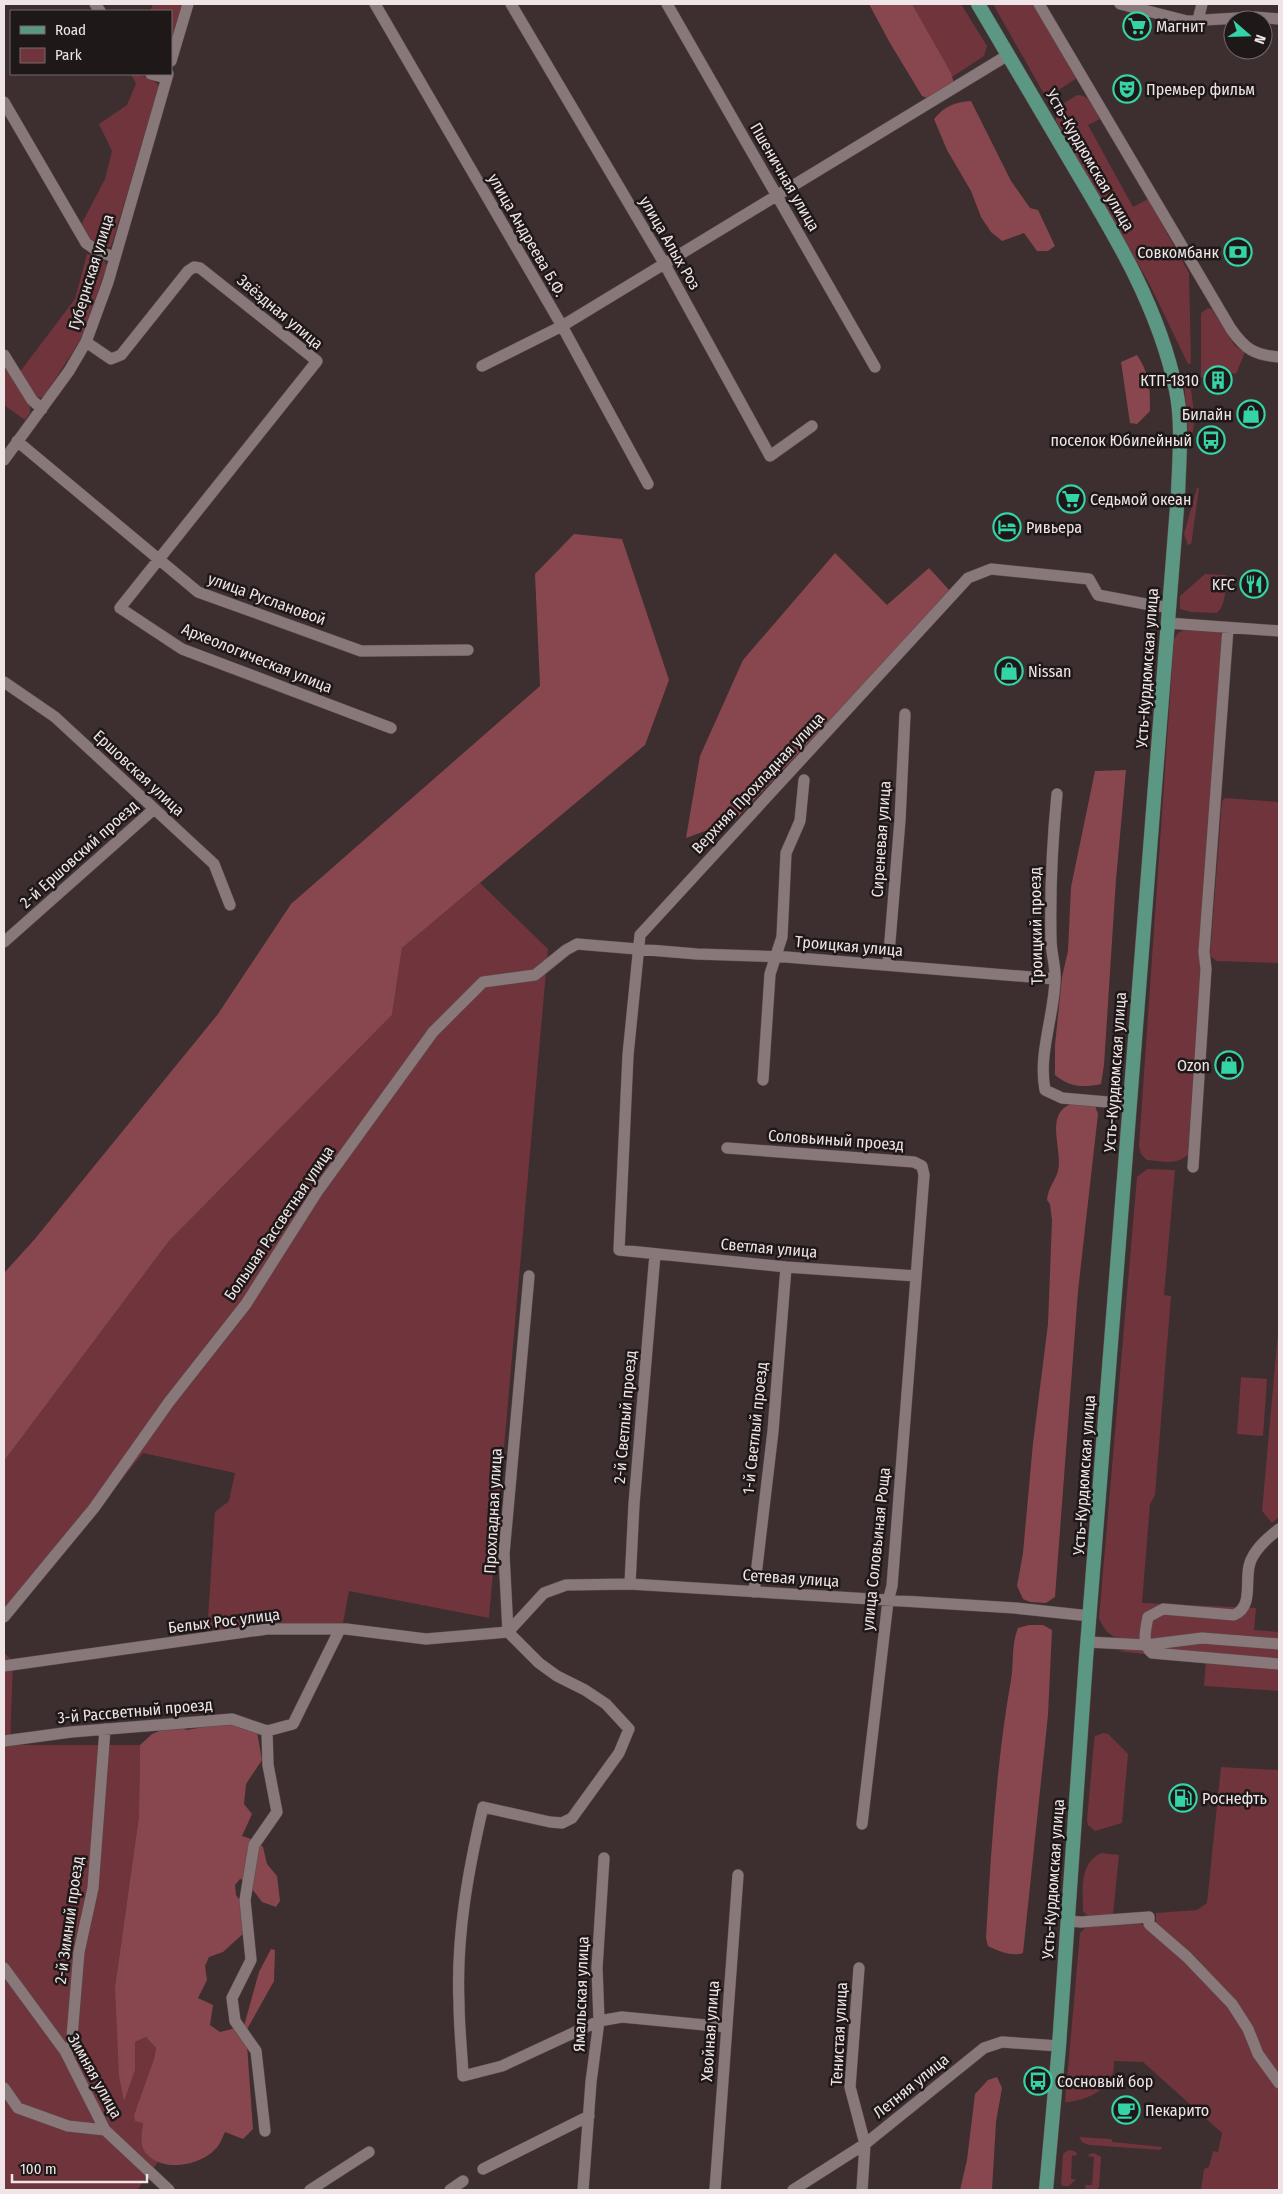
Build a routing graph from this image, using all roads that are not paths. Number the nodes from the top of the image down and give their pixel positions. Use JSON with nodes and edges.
{"nodes":[{"id":1,"x":188,"y":4,"type":"edge"},
{"id":2,"x":374,"y":4,"type":"edge"},
{"id":3,"x":510,"y":4,"type":"edge"},
{"id":4,"x":667,"y":4,"type":"edge"},
{"id":5,"x":978,"y":4,"type":"edge"},
{"id":6,"x":1039,"y":4,"type":"edge"},
{"id":7,"x":1120,"y":4,"type":"edge"},
{"id":8,"x":1202,"y":4,"type":"edge"},
{"id":9,"x":1279,"y":19,"type":"edge"},
{"id":10,"x":1198,"y":20,"type":"junction"},
{"id":11,"x":1008,"y":55,"type":"junction"},
{"id":12,"x":172,"y":58,"type":"edge"},
{"id":13,"x":167,"y":76,"type":"edge"},
{"id":14,"x":4,"y":102,"type":"edge"},
{"id":15,"x":777,"y":196,"type":"junction"},
{"id":16,"x":115,"y":257,"type":"junction"},
{"id":17,"x":664,"y":263,"type":"junction"},
{"id":18,"x":562,"y":326,"type":"junction"},
{"id":19,"x":86,"y":342,"type":"junction"},
{"id":20,"x":4,"y":355,"type":"edge"},
{"id":21,"x":1279,"y":357,"type":"edge"},
{"id":22,"x":482,"y":366,"type":"dead end"},
{"id":23,"x":875,"y":367,"type":"dead end"},
{"id":24,"x":42,"y":409,"type":"junction"},
{"id":25,"x":812,"y":426,"type":"dead end"},
{"id":26,"x":17,"y":441,"type":"junction"},
{"id":27,"x":5,"y":456,"type":"edge"},
{"id":28,"x":648,"y":484,"type":"dead end"},
{"id":29,"x":159,"y":559,"type":"junction"},
{"id":30,"x":1169,"y":607,"type":"junction"},
{"id":31,"x":1167,"y":623,"type":"junction"},
{"id":32,"x":1228,"y":628,"type":"junction"},
{"id":33,"x":1279,"y":631,"type":"edge"},
{"id":34,"x":468,"y":650,"type":"dead end"},
{"id":35,"x":4,"y":682,"type":"edge"},
{"id":36,"x":905,"y":714,"type":"dead end"},
{"id":37,"x":391,"y":728,"type":"dead end"},
{"id":38,"x":804,"y":780,"type":"dead end"},
{"id":39,"x":1057,"y":794,"type":"dead end"},
{"id":40,"x":154,"y":809,"type":"junction"},
{"id":41,"x":230,"y":905,"type":"dead end"},
{"id":42,"x":4,"y":942,"type":"edge"},
{"id":43,"x":639,"y":949,"type":"junction"},
{"id":44,"x":776,"y":956,"type":"junction"},
{"id":45,"x":888,"y":965,"type":"junction"},
{"id":46,"x":1056,"y":979,"type":"junction"},
{"id":47,"x":763,"y":1080,"type":"dead end"},
{"id":48,"x":1130,"y":1104,"type":"junction"},
{"id":49,"x":727,"y":1148,"type":"dead end"},
{"id":50,"x":1193,"y":1167,"type":"dead end"},
{"id":51,"x":619,"y":1250,"type":"joint"},
{"id":52,"x":655,"y":1254,"type":"junction"},
{"id":53,"x":786,"y":1267,"type":"junction"},
{"id":54,"x":529,"y":1276,"type":"dead end"},
{"id":55,"x":916,"y":1276,"type":"junction"},
{"id":56,"x":1279,"y":1529,"type":"edge"},
{"id":57,"x":630,"y":1584,"type":"junction"},
{"id":58,"x":754,"y":1592,"type":"junction"},
{"id":59,"x":888,"y":1601,"type":"junction"},
{"id":60,"x":4,"y":1616,"type":"edge"},
{"id":61,"x":1090,"y":1616,"type":"junction"},
{"id":62,"x":340,"y":1629,"type":"junction"},
{"id":63,"x":508,"y":1632,"type":"junction"},
{"id":64,"x":1088,"y":1642,"type":"junction"},
{"id":65,"x":1279,"y":1644,"type":"edge"},
{"id":66,"x":1146,"y":1645,"type":"junction"},
{"id":67,"x":1279,"y":1664,"type":"edge"},
{"id":68,"x":4,"y":1666,"type":"edge"},
{"id":69,"x":105,"y":1729,"type":"junction"},
{"id":70,"x":267,"y":1731,"type":"junction"},
{"id":71,"x":4,"y":1741,"type":"edge"},
{"id":72,"x":862,"y":1824,"type":"dead end"},
{"id":73,"x":604,"y":1858,"type":"dead end"},
{"id":74,"x":738,"y":1875,"type":"dead end"},
{"id":75,"x":1067,"y":1921,"type":"junction"},
{"id":76,"x":4,"y":1968,"type":"edge"},
{"id":77,"x":859,"y":1968,"type":"dead end"},
{"id":78,"x":599,"y":2021,"type":"junction"},
{"id":79,"x":726,"y":2027,"type":"junction"},
{"id":80,"x":1059,"y":2046,"type":"junction"},
{"id":81,"x":65,"y":2051,"type":"junction"},
{"id":82,"x":1279,"y":2083,"type":"edge"},
{"id":83,"x":4,"y":2088,"type":"edge"},
{"id":84,"x":589,"y":2116,"type":"junction"},
{"id":85,"x":105,"y":2130,"type":"junction"},
{"id":86,"x":265,"y":2131,"type":"dead end"},
{"id":87,"x":865,"y":2144,"type":"junction"},
{"id":88,"x":369,"y":2152,"type":"dead end"},
{"id":89,"x":483,"y":2169,"type":"dead end"},
{"id":90,"x":463,"y":2181,"type":"dead end"},
{"id":91,"x":169,"y":2190,"type":"edge"},
{"id":92,"x":310,"y":2190,"type":"edge"},
{"id":93,"x":450,"y":2190,"type":"edge"},
{"id":94,"x":582,"y":2190,"type":"edge"},
{"id":95,"x":716,"y":2190,"type":"edge"},
{"id":96,"x":793,"y":2190,"type":"edge"},
{"id":97,"x":862,"y":2190,"type":"edge"},
{"id":98,"x":1046,"y":2190,"type":"edge"}],
"edges":[{"from":1,"to":12,"type":"street"},
{"from":2,"to":18,"type":"street","name":"улица Андреева Б.Ф."},
{"from":3,"to":17,"type":"street","name":"улица Алых Роз"},
{"from":4,"to":15,"type":"street","name":"Пшеничная улица"},
{"from":5,"to":11,"type":"main road","name":"Усть-Курдюмская улица"},
{"from":6,"to":21,"type":"street"},
{"from":7,"to":10,"type":"street"},
{"from":8,"to":10,"type":"street"},
{"from":9,"to":10,"type":"street"},
{"from":11,"to":15,"type":"street"},
{"from":11,"to":30,"type":"main road","name":"Усть-Курдюмская улица"},
{"from":13,"to":16,"type":"street","name":"Губернская улица"},
{"from":14,"to":16,"type":"street"},
{"from":15,"to":17,"type":"street"},
{"from":15,"to":23,"type":"street","name":"Пшеничная улица"},
{"from":16,"to":19,"type":"street","name":"Губернская улица"},
{"from":17,"to":18,"type":"street"},
{"from":17,"to":25,"type":"street","name":"улица Алых Роз"},
{"from":18,"to":22,"type":"street"},
{"from":18,"to":28,"type":"street","name":"улица Андреева Б.Ф."},
{"from":19,"to":24,"type":"street","name":"Губернская улица"},
{"from":19,"to":29,"type":"street","name":"Звёздная улица"},
{"from":20,"to":24,"type":"street"},
{"from":24,"to":26,"type":"street","name":"Губернская улица"},
{"from":26,"to":27,"type":"street","name":"Губернская улица"},
{"from":26,"to":29,"type":"street","name":"улица Руслановой"},
{"from":29,"to":34,"type":"street","name":"улица Руслановой"},
{"from":29,"to":37,"type":"street","name":"Археологическая улица"},
{"from":30,"to":31,"type":"main road","name":"Усть-Курдюмская улица"},
{"from":30,"to":43,"type":"street","name":"Верхняя Прохладная улица"},
{"from":31,"to":32,"type":"street"},
{"from":31,"to":48,"type":"main road","name":"Усть-Курдюмская улица"},
{"from":32,"to":33,"type":"street"},
{"from":32,"to":50,"type":"street"},
{"from":35,"to":40,"type":"street","name":"Ершовская улица"},
{"from":36,"to":45,"type":"street","name":"Сиреневая улица"},
{"from":38,"to":44,"type":"street"},
{"from":39,"to":46,"type":"street","name":"Троицкий проезд"},
{"from":40,"to":41,"type":"street","name":"Ершовская улица"},
{"from":40,"to":42,"type":"street","name":"2-й Ершовский проезд"},
{"from":43,"to":44,"type":"street","name":"Троицкая улица"},
{"from":43,"to":51,"type":"street","name":"Верхняя Прохладная улица"},
{"from":43,"to":60,"type":"street","name":"Большая Рассветная улица"},
{"from":44,"to":45,"type":"street","name":"Троицкая улица"},
{"from":44,"to":47,"type":"street"},
{"from":45,"to":46,"type":"street","name":"Троицкая улица"},
{"from":46,"to":48,"type":"street","name":"Троицкий проезд"},
{"from":48,"to":61,"type":"main road","name":"Усть-Курдюмская улица"},
{"from":49,"to":55,"type":"street","name":"Соловьиный проезд"},
{"from":51,"to":52,"type":"street","name":"Светлая улица"},
{"from":52,"to":53,"type":"street","name":"Светлая улица"},
{"from":52,"to":57,"type":"street","name":"2-й Светлый проезд"},
{"from":53,"to":55,"type":"street","name":"Светлая улица"},
{"from":53,"to":58,"type":"street","name":"1-й Светлый проезд"},
{"from":54,"to":63,"type":"street","name":"Прохладная улица"},
{"from":55,"to":59,"type":"street","name":"улица Соловьиная Роща"},
{"from":56,"to":66,"type":"street"},
{"from":57,"to":58,"type":"street","name":"Сетевая улица"},
{"from":57,"to":63,"type":"street","name":"Сетевая улица"},
{"from":58,"to":59,"type":"street","name":"Сетевая улица"},
{"from":59,"to":61,"type":"street","name":"Сетевая улица"},
{"from":59,"to":72,"type":"street","name":"улица Соловьиная Роща"},
{"from":61,"to":64,"type":"main road","name":"Усть-Курдюмская улица"},
{"from":62,"to":63,"type":"street","name":"Белых Рос улица"},
{"from":62,"to":68,"type":"street","name":"Белых Рос улица"},
{"from":62,"to":70,"type":"street"},
{"from":63,"to":78,"type":"street"},
{"from":64,"to":66,"type":"street"},
{"from":64,"to":75,"type":"main road","name":"Усть-Курдюмская улица"},
{"from":65,"to":66,"type":"street"},
{"from":66,"to":67,"type":"street"},
{"from":69,"to":70,"type":"street","name":"3-й Рассветный проезд"},
{"from":69,"to":71,"type":"street","name":"3-й Рассветный проезд"},
{"from":69,"to":81,"type":"street","name":"2-й Зимний проезд"},
{"from":70,"to":86,"type":"street"},
{"from":73,"to":78,"type":"street","name":"Ямальская улица"},
{"from":74,"to":79,"type":"street","name":"Хвойная улица"},
{"from":75,"to":80,"type":"main road","name":"Усть-Курдюмская улица"},
{"from":75,"to":82,"type":"street"},
{"from":76,"to":81,"type":"street","name":"Зимняя улица"},
{"from":77,"to":87,"type":"street","name":"Тенистая улица"},
{"from":78,"to":79,"type":"street"},
{"from":78,"to":84,"type":"street","name":"Ямальская улица"},
{"from":79,"to":95,"type":"street","name":"Хвойная улица"},
{"from":80,"to":87,"type":"street","name":"Летняя улица"},
{"from":80,"to":98,"type":"main road","name":"Усть-Курдюмская улица"},
{"from":81,"to":85,"type":"street","name":"Зимняя улица"},
{"from":83,"to":85,"type":"street"},
{"from":84,"to":89,"type":"street"},
{"from":84,"to":94,"type":"street","name":"Ямальская улица"},
{"from":85,"to":91,"type":"street","name":"Зимняя улица"},
{"from":87,"to":96,"type":"street","name":"Летняя улица"},
{"from":87,"to":97,"type":"street","name":"Тенистая улица"},
{"from":88,"to":92,"type":"street"},
{"from":90,"to":93,"type":"street"}]}
